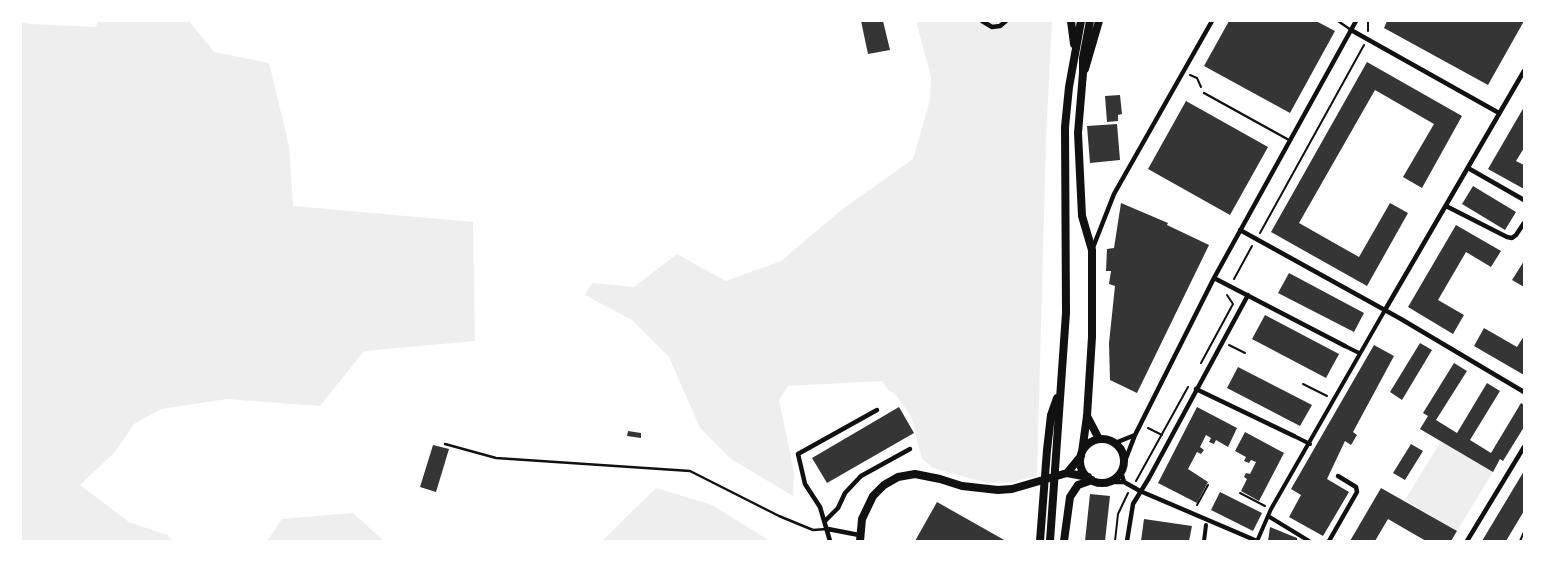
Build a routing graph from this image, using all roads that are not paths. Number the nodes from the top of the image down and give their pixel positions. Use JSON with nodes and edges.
{"nodes":[{"id":1,"x":982,"y":21,"type":"edge"},
{"id":2,"x":1006,"y":21,"type":"edge"},
{"id":3,"x":1071,"y":21,"type":"edge"},
{"id":4,"x":1081,"y":21,"type":"edge"},
{"id":5,"x":1090,"y":21,"type":"edge"},
{"id":6,"x":1099,"y":21,"type":"edge"},
{"id":7,"x":1212,"y":21,"type":"edge"},
{"id":8,"x":1338,"y":21,"type":"edge"},
{"id":9,"x":1356,"y":21,"type":"edge"},
{"id":10,"x":1351,"y":30,"type":"junction"},
{"id":11,"x":1075,"y":50,"type":"junction"},
{"id":12,"x":1524,"y":71,"type":"edge"},
{"id":13,"x":1084,"y":74,"type":"junction"},
{"id":14,"x":1204,"y":94,"type":"road end"},
{"id":15,"x":1499,"y":113,"type":"junction"},
{"id":16,"x":1289,"y":140,"type":"junction"},
{"id":17,"x":1468,"y":168,"type":"junction"},
{"id":18,"x":1524,"y":200,"type":"edge"},
{"id":19,"x":1446,"y":206,"type":"junction"},
{"id":20,"x":1524,"y":223,"type":"edge"},
{"id":21,"x":1240,"y":230,"type":"junction"},
{"id":22,"x":1092,"y":250,"type":"junction"},
{"id":23,"x":1214,"y":278,"type":"junction"},
{"id":24,"x":1248,"y":296,"type":"junction"},
{"id":25,"x":1385,"y":310,"type":"junction"},
{"id":26,"x":1344,"y":346,"type":"joint"},
{"id":27,"x":1359,"y":353,"type":"junction"},
{"id":28,"x":1061,"y":384,"type":"junction"},
{"id":29,"x":1196,"y":389,"type":"junction"},
{"id":30,"x":1524,"y":392,"type":"edge"},
{"id":31,"x":877,"y":410,"type":"dead end"},
{"id":32,"x":1087,"y":416,"type":"junction"},
{"id":33,"x":1135,"y":435,"type":"junction"},
{"id":34,"x":1294,"y":436,"type":"joint"},
{"id":35,"x":1099,"y":439,"type":"junction"},
{"id":36,"x":1115,"y":443,"type":"junction"},
{"id":37,"x":446,"y":444,"type":"dead end"},
{"id":38,"x":1310,"y":444,"type":"junction"},
{"id":39,"x":1524,"y":448,"type":"edge"},
{"id":40,"x":910,"y":449,"type":"dead end"},
{"id":41,"x":1082,"y":454,"type":"junction"},
{"id":42,"x":1125,"y":461,"type":"junction"},
{"id":43,"x":1121,"y":472,"type":"junction"},
{"id":44,"x":1067,"y":473,"type":"junction"},
{"id":45,"x":1338,"y":476,"type":"dead end"},
{"id":46,"x":1090,"y":478,"type":"junction"},
{"id":47,"x":1109,"y":482,"type":"junction"},
{"id":48,"x":1124,"y":482,"type":"junction"},
{"id":49,"x":1140,"y":491,"type":"junction"},
{"id":50,"x":1268,"y":516,"type":"junction"},
{"id":51,"x":825,"y":521,"type":"junction"},
{"id":52,"x":1206,"y":525,"type":"dead end"},
{"id":53,"x":828,"y":529,"type":"junction"},
{"id":54,"x":859,"y":538,"type":"edge"},
{"id":55,"x":1041,"y":538,"type":"edge"},
{"id":56,"x":1051,"y":538,"type":"edge"},
{"id":57,"x":1258,"y":540,"type":"edge"},
{"id":58,"x":830,"y":541,"type":"edge"},
{"id":59,"x":1064,"y":541,"type":"edge"},
{"id":60,"x":1127,"y":541,"type":"edge"},
{"id":61,"x":1204,"y":541,"type":"edge"},
{"id":62,"x":1309,"y":541,"type":"edge"},
{"id":63,"x":1329,"y":541,"type":"edge"},
{"id":64,"x":1467,"y":541,"type":"edge"}],
"edges":[{"from":1,"to":2,"type":"street"},
{"from":3,"to":11,"type":"main road"},
{"from":4,"to":11,"type":"main road"},
{"from":5,"to":13,"type":"main road"},
{"from":6,"to":13,"type":"main road"},
{"from":7,"to":22,"type":"street"},
{"from":8,"to":10,"type":"lane"},
{"from":9,"to":10,"type":"street"},
{"from":10,"to":15,"type":"street"},
{"from":10,"to":16,"type":"street"},
{"from":11,"to":28,"type":"main road"},
{"from":12,"to":15,"type":"street"},
{"from":13,"to":22,"type":"main road"},
{"from":14,"to":16,"type":"lane"},
{"from":15,"to":17,"type":"street"},
{"from":16,"to":21,"type":"street"},
{"from":17,"to":18,"type":"street"},
{"from":17,"to":19,"type":"street"},
{"from":19,"to":20,"type":"street"},
{"from":19,"to":25,"type":"street"},
{"from":21,"to":23,"type":"street"},
{"from":21,"to":25,"type":"street"},
{"from":22,"to":32,"type":"main road"},
{"from":23,"to":24,"type":"street"},
{"from":23,"to":33,"type":"street"},
{"from":24,"to":26,"type":"street"},
{"from":24,"to":29,"type":"street"},
{"from":25,"to":27,"type":"street"},
{"from":25,"to":30,"type":"street"},
{"from":26,"to":27,"type":"street"},
{"from":27,"to":38,"type":"street"},
{"from":28,"to":55,"type":"main road"},
{"from":28,"to":56,"type":"main road"},
{"from":29,"to":34,"type":"street"},
{"from":29,"to":49,"type":"street"},
{"from":31,"to":51,"type":"street"},
{"from":32,"to":35,"type":"main road"},
{"from":32,"to":41,"type":"main road"},
{"from":33,"to":36,"type":"street"},
{"from":33,"to":42,"type":"street"},
{"from":34,"to":38,"type":"street"},
{"from":35,"to":36,"type":"main road"},
{"from":35,"to":41,"type":"main road"},
{"from":36,"to":42,"type":"main road"},
{"from":37,"to":53,"type":"lane"},
{"from":38,"to":50,"type":"street"},
{"from":39,"to":64,"type":"street"},
{"from":40,"to":51,"type":"street"},
{"from":41,"to":44,"type":"main road"},
{"from":41,"to":46,"type":"main road"},
{"from":42,"to":43,"type":"main road"},
{"from":43,"to":47,"type":"main road"},
{"from":43,"to":48,"type":"street"},
{"from":44,"to":46,"type":"main road"},
{"from":44,"to":54,"type":"main road"},
{"from":45,"to":63,"type":"street"},
{"from":46,"to":47,"type":"main road"},
{"from":46,"to":59,"type":"main road"},
{"from":47,"to":48,"type":"street"},
{"from":48,"to":49,"type":"street"},
{"from":49,"to":57,"type":"street"},
{"from":49,"to":60,"type":"street"},
{"from":50,"to":57,"type":"street"},
{"from":50,"to":62,"type":"street"},
{"from":51,"to":53,"type":"street"},
{"from":52,"to":61,"type":"street"},
{"from":53,"to":54,"type":"street"},
{"from":53,"to":58,"type":"street"}]}
